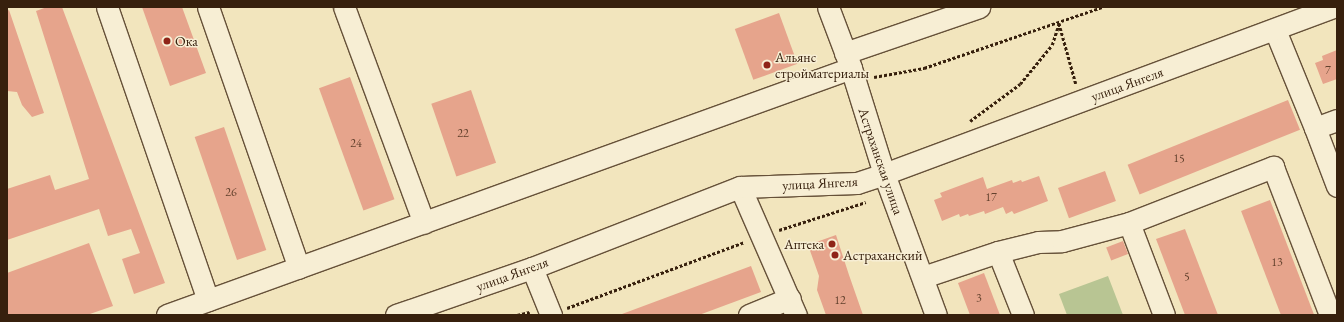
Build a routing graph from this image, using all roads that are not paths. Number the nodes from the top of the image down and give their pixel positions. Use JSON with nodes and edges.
{"nodes":[{"id":1,"x":107,"y":7,"type":"edge"},
{"id":2,"x":208,"y":7,"type":"edge"},
{"id":3,"x":344,"y":7,"type":"edge"},
{"id":4,"x":828,"y":7,"type":"edge"},
{"id":5,"x":979,"y":7,"type":"edge"},
{"id":6,"x":1332,"y":7,"type":"edge"},
{"id":7,"x":1310,"y":11,"type":"edge"},
{"id":8,"x":1275,"y":30,"type":"junction"},
{"id":9,"x":854,"y":66,"type":"junction"},
{"id":10,"x":1337,"y":120,"type":"edge"},
{"id":11,"x":1315,"y":128,"type":"junction"},
{"id":12,"x":884,"y":174,"type":"junction"},
{"id":13,"x":1337,"y":186,"type":"edge"},
{"id":14,"x":740,"y":187,"type":"junction"},
{"id":15,"x":424,"y":223,"type":"junction"},
{"id":16,"x":1129,"y":223,"type":"junction"},
{"id":17,"x":998,"y":252,"type":"junction"},
{"id":18,"x":299,"y":268,"type":"junction"},
{"id":19,"x":532,"y":268,"type":"junction"},
{"id":20,"x":922,"y":277,"type":"junction"},
{"id":21,"x":208,"y":300,"type":"junction"},
{"id":22,"x":793,"y":306,"type":"edge"},
{"id":23,"x":167,"y":315,"type":"edge"},
{"id":24,"x":396,"y":315,"type":"edge"},
{"id":25,"x":551,"y":315,"type":"edge"},
{"id":26,"x":749,"y":315,"type":"edge"},
{"id":27,"x":936,"y":315,"type":"edge"},
{"id":28,"x":1022,"y":315,"type":"edge"},
{"id":29,"x":1164,"y":315,"type":"edge"},
{"id":30,"x":1330,"y":315,"type":"edge"}],
"edges":[{"from":1,"to":21,"type":"street"},
{"from":2,"to":18,"type":"street"},
{"from":3,"to":15,"type":"street"},
{"from":4,"to":9,"type":"street","name":"Астраханская улица"},
{"from":5,"to":9,"type":"street"},
{"from":6,"to":7,"type":"street","name":"улица Янгеля"},
{"from":7,"to":8,"type":"street","name":"улица Янгеля"},
{"from":8,"to":11,"type":"street"},
{"from":8,"to":12,"type":"street","name":"улица Янгеля"},
{"from":9,"to":12,"type":"street","name":"Астраханская улица"},
{"from":9,"to":15,"type":"street"},
{"from":10,"to":11,"type":"street"},
{"from":11,"to":13,"type":"street"},
{"from":12,"to":14,"type":"street","name":"улица Янгеля"},
{"from":12,"to":20,"type":"street","name":"Астраханская улица"},
{"from":14,"to":19,"type":"street","name":"улица Янгеля"},
{"from":14,"to":22,"type":"street"},
{"from":15,"to":18,"type":"street"},
{"from":16,"to":17,"type":"street"},
{"from":16,"to":29,"type":"street"},
{"from":16,"to":30,"type":"street"},
{"from":17,"to":20,"type":"street"},
{"from":17,"to":28,"type":"street"},
{"from":18,"to":21,"type":"street"},
{"from":19,"to":24,"type":"street","name":"улица Янгеля"},
{"from":19,"to":25,"type":"street"},
{"from":20,"to":27,"type":"street","name":"Астраханская улица"},
{"from":21,"to":23,"type":"street"},
{"from":22,"to":26,"type":"street"}]}
